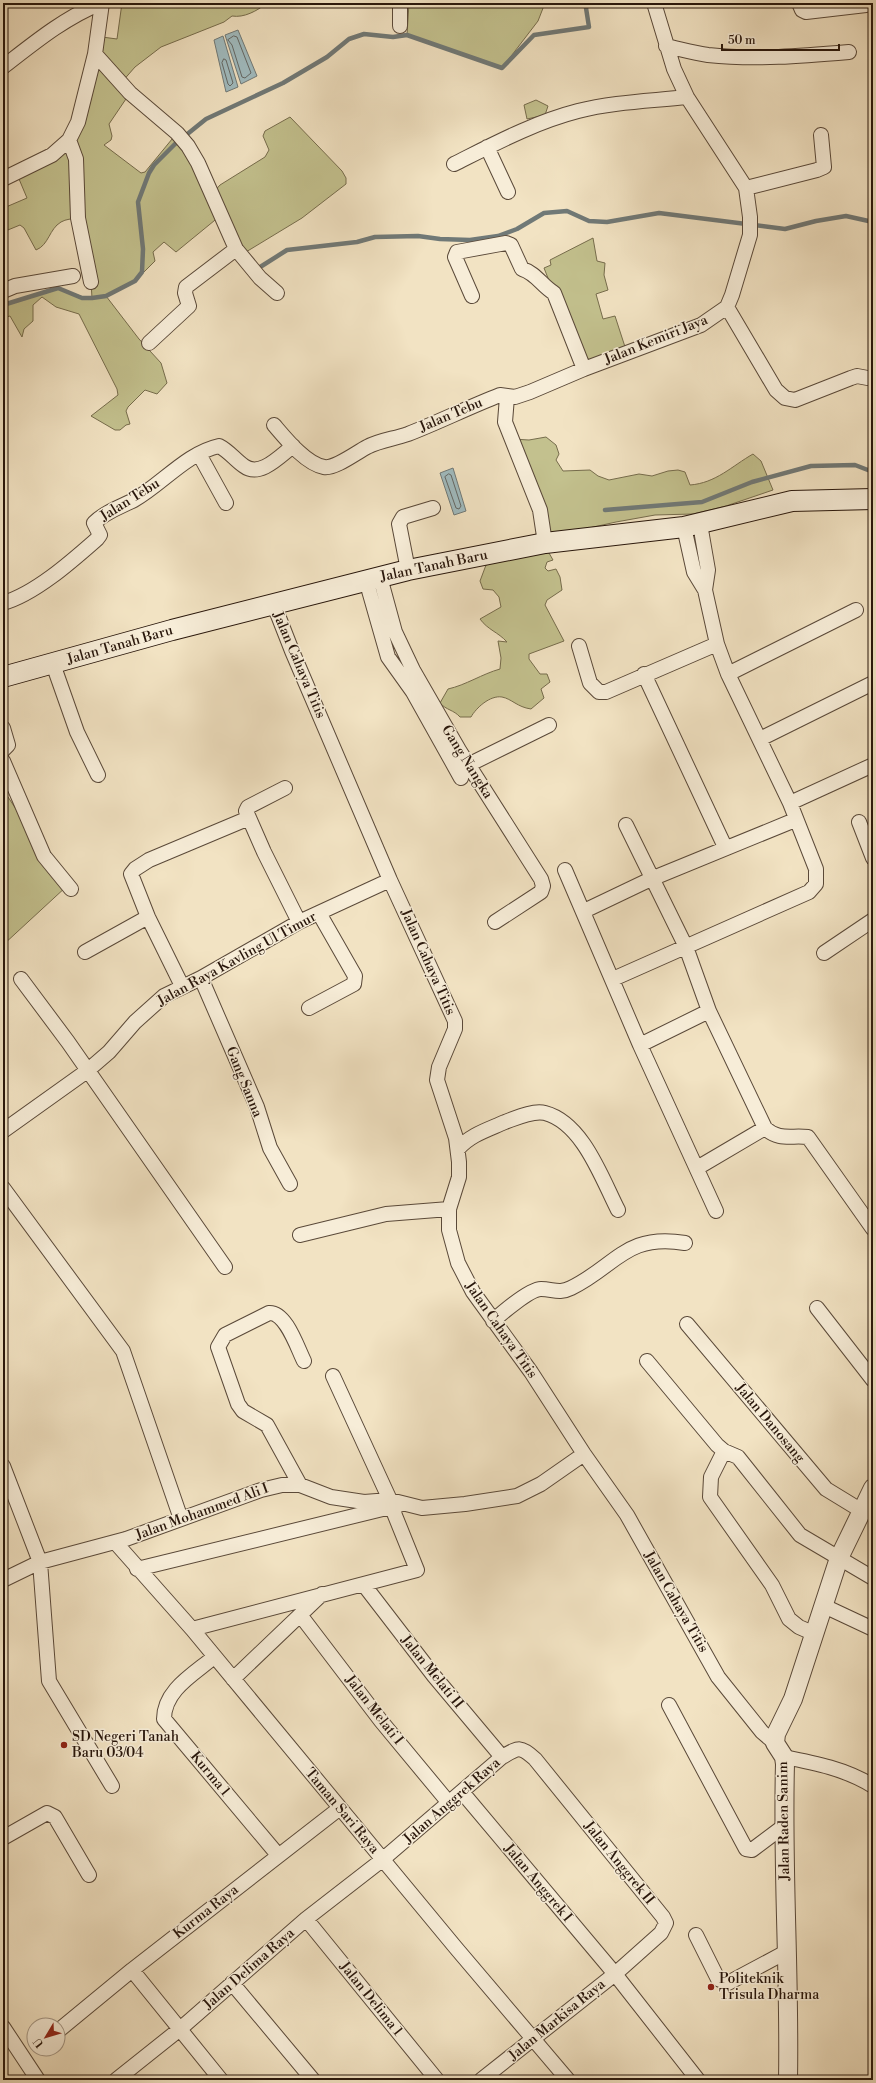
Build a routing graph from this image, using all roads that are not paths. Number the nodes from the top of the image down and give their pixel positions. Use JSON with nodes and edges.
{"nodes":[{"id":1,"x":102,"y":3,"type":"edge"},
{"id":2,"x":400,"y":3,"type":"edge"},
{"id":3,"x":654,"y":3,"type":"edge"},
{"id":4,"x":799,"y":3,"type":"edge"},
{"id":5,"x":866,"y":5,"type":"dead end"},
{"id":6,"x":400,"y":26,"type":"dead end"},
{"id":7,"x":666,"y":46,"type":"junction"},
{"id":8,"x":849,"y":52,"type":"dead end"},
{"id":9,"x":95,"y":54,"type":"junction"},
{"id":10,"x":3,"y":66,"type":"edge"},
{"id":11,"x":687,"y":97,"type":"junction"},
{"id":12,"x":821,"y":135,"type":"dead end"},
{"id":13,"x":69,"y":140,"type":"junction"},
{"id":14,"x":487,"y":147,"type":"junction"},
{"id":15,"x":454,"y":164,"type":"dead end"},
{"id":16,"x":3,"y":178,"type":"edge"},
{"id":17,"x":746,"y":188,"type":"junction"},
{"id":18,"x":508,"y":192,"type":"dead end"},
{"id":19,"x":236,"y":249,"type":"junction"},
{"id":20,"x":73,"y":276,"type":"dead end"},
{"id":21,"x":91,"y":282,"type":"dead end"},
{"id":22,"x":4,"y":288,"type":"edge"},
{"id":23,"x":277,"y":293,"type":"dead end"},
{"id":24,"x":472,"y":296,"type":"dead end"},
{"id":25,"x":727,"y":307,"type":"junction"},
{"id":26,"x":149,"y":343,"type":"dead end"},
{"id":27,"x":584,"y":369,"type":"junction"},
{"id":28,"x":873,"y":379,"type":"edge"},
{"id":29,"x":507,"y":397,"type":"junction"},
{"id":30,"x":274,"y":425,"type":"dead end"},
{"id":31,"x":293,"y":446,"type":"junction"},
{"id":32,"x":199,"y":454,"type":"junction"},
{"id":33,"x":873,"y":500,"type":"edge"},
{"id":34,"x":226,"y":503,"type":"dead end"},
{"id":35,"x":433,"y":508,"type":"dead end"},
{"id":36,"x":692,"y":526,"type":"junction"},
{"id":37,"x":545,"y":541,"type":"junction"},
{"id":38,"x":407,"y":565,"type":"junction"},
{"id":39,"x":373,"y":578,"type":"junction"},
{"id":40,"x":3,"y":603,"type":"edge"},
{"id":41,"x":274,"y":605,"type":"junction"},
{"id":42,"x":856,"y":610,"type":"dead end"},
{"id":43,"x":717,"y":644,"type":"junction"},
{"id":44,"x":579,"y":646,"type":"dead end"},
{"id":45,"x":53,"y":664,"type":"junction"},
{"id":46,"x":644,"y":674,"type":"junction"},
{"id":47,"x":728,"y":674,"type":"junction"},
{"id":48,"x":3,"y":677,"type":"edge"},
{"id":49,"x":873,"y":683,"type":"edge"},
{"id":50,"x":549,"y":724,"type":"dead end"},
{"id":51,"x":3,"y":728,"type":"edge"},
{"id":52,"x":760,"y":739,"type":"junction"},
{"id":53,"x":3,"y":750,"type":"edge"},
{"id":54,"x":3,"y":761,"type":"edge"},
{"id":55,"x":468,"y":765,"type":"junction"},
{"id":56,"x":873,"y":765,"type":"edge"},
{"id":57,"x":98,"y":775,"type":"dead end"},
{"id":58,"x":461,"y":778,"type":"dead end"},
{"id":59,"x":285,"y":788,"type":"dead end"},
{"id":60,"x":790,"y":803,"type":"junction"},
{"id":61,"x":249,"y":818,"type":"junction"},
{"id":62,"x":795,"y":820,"type":"junction"},
{"id":63,"x":859,"y":822,"type":"dead end"},
{"id":64,"x":626,"y":825,"type":"dead end"},
{"id":65,"x":725,"y":847,"type":"junction"},
{"id":66,"x":873,"y":858,"type":"edge"},
{"id":67,"x":565,"y":870,"type":"dead end"},
{"id":68,"x":652,"y":879,"type":"junction"},
{"id":69,"x":390,"y":880,"type":"junction"},
{"id":70,"x":71,"y":888,"type":"dead end"},
{"id":71,"x":584,"y":911,"type":"junction"},
{"id":72,"x":319,"y":913,"type":"junction"},
{"id":73,"x":148,"y":917,"type":"junction"},
{"id":74,"x":873,"y":920,"type":"edge"},
{"id":75,"x":300,"y":922,"type":"junction"},
{"id":76,"x":495,"y":922,"type":"dead end"},
{"id":77,"x":686,"y":947,"type":"junction"},
{"id":78,"x":86,"y":952,"type":"dead end"},
{"id":79,"x":824,"y":954,"type":"dead end"},
{"id":80,"x":201,"y":978,"type":"junction"},
{"id":81,"x":21,"y":979,"type":"dead end"},
{"id":82,"x":613,"y":979,"type":"junction"},
{"id":83,"x":182,"y":986,"type":"junction"},
{"id":84,"x":309,"y":1008,"type":"dead end"},
{"id":85,"x":709,"y":1011,"type":"junction"},
{"id":86,"x":640,"y":1045,"type":"junction"},
{"id":87,"x":87,"y":1071,"type":"junction"},
{"id":88,"x":765,"y":1128,"type":"junction"},
{"id":89,"x":3,"y":1131,"type":"edge"},
{"id":90,"x":458,"y":1149,"type":"junction"},
{"id":91,"x":697,"y":1168,"type":"junction"},
{"id":92,"x":290,"y":1184,"type":"dead end"},
{"id":93,"x":3,"y":1188,"type":"edge"},
{"id":94,"x":8,"y":1204,"type":"edge"},
{"id":95,"x":449,"y":1209,"type":"junction"},
{"id":96,"x":618,"y":1210,"type":"dead end"},
{"id":97,"x":716,"y":1211,"type":"dead end"},
{"id":98,"x":873,"y":1229,"type":"edge"},
{"id":99,"x":300,"y":1235,"type":"dead end"},
{"id":100,"x":685,"y":1243,"type":"dead end"},
{"id":101,"x":225,"y":1267,"type":"dead end"},
{"id":102,"x":817,"y":1308,"type":"dead end"},
{"id":103,"x":493,"y":1321,"type":"junction"},
{"id":104,"x":687,"y":1324,"type":"dead end"},
{"id":105,"x":304,"y":1361,"type":"dead end"},
{"id":106,"x":647,"y":1361,"type":"dead end"},
{"id":107,"x":333,"y":1376,"type":"dead end"},
{"id":108,"x":873,"y":1380,"type":"edge"},
{"id":109,"x":724,"y":1451,"type":"junction"},
{"id":110,"x":584,"y":1454,"type":"junction"},
{"id":111,"x":3,"y":1466,"type":"edge"},
{"id":112,"x":300,"y":1485,"type":"junction"},
{"id":113,"x":873,"y":1488,"type":"edge"},
{"id":114,"x":396,"y":1503,"type":"junction"},
{"id":115,"x":862,"y":1511,"type":"junction"},
{"id":116,"x":180,"y":1519,"type":"junction"},
{"id":117,"x":115,"y":1542,"type":"junction"},
{"id":118,"x":40,"y":1562,"type":"junction"},
{"id":119,"x":838,"y":1562,"type":"junction"},
{"id":120,"x":137,"y":1569,"type":"junction"},
{"id":121,"x":873,"y":1578,"type":"edge"},
{"id":122,"x":3,"y":1580,"type":"edge"},
{"id":123,"x":364,"y":1585,"type":"junction"},
{"id":124,"x":322,"y":1594,"type":"junction"},
{"id":125,"x":824,"y":1606,"type":"junction"},
{"id":126,"x":301,"y":1616,"type":"junction"},
{"id":127,"x":192,"y":1629,"type":"junction"},
{"id":128,"x":873,"y":1629,"type":"edge"},
{"id":129,"x":815,"y":1634,"type":"junction"},
{"id":130,"x":214,"y":1657,"type":"junction"},
{"id":131,"x":233,"y":1679,"type":"junction"},
{"id":132,"x":669,"y":1705,"type":"dead end"},
{"id":133,"x":525,"y":1749,"type":"joint"},
{"id":134,"x":779,"y":1750,"type":"junction"},
{"id":135,"x":502,"y":1757,"type":"junction"},
{"id":136,"x":112,"y":1786,"type":"dead end"},
{"id":137,"x":873,"y":1786,"type":"edge"},
{"id":138,"x":462,"y":1792,"type":"junction"},
{"id":139,"x":449,"y":1803,"type":"junction"},
{"id":140,"x":340,"y":1808,"type":"junction"},
{"id":141,"x":784,"y":1826,"type":"junction"},
{"id":142,"x":3,"y":1838,"type":"edge"},
{"id":143,"x":278,"y":1856,"type":"junction"},
{"id":144,"x":382,"y":1860,"type":"junction"},
{"id":145,"x":89,"y":1875,"type":"dead end"},
{"id":146,"x":306,"y":1919,"type":"junction"},
{"id":147,"x":696,"y":1935,"type":"dead end"},
{"id":148,"x":786,"y":1952,"type":"junction"},
{"id":149,"x":132,"y":1970,"type":"junction"},
{"id":150,"x":615,"y":1974,"type":"junction"},
{"id":151,"x":232,"y":1983,"type":"junction"},
{"id":152,"x":66,"y":2024,"type":"edge"},
{"id":153,"x":3,"y":2027,"type":"edge"},
{"id":154,"x":180,"y":2029,"type":"junction"},
{"id":155,"x":533,"y":2040,"type":"junction"},
{"id":156,"x":124,"y":2077,"type":"edge"},
{"id":157,"x":38,"y":2080,"type":"edge"},
{"id":158,"x":222,"y":2080,"type":"edge"},
{"id":159,"x":313,"y":2080,"type":"edge"},
{"id":160,"x":437,"y":2080,"type":"edge"},
{"id":161,"x":481,"y":2080,"type":"edge"},
{"id":162,"x":568,"y":2080,"type":"edge"},
{"id":163,"x":698,"y":2080,"type":"edge"},
{"id":164,"x":788,"y":2080,"type":"edge"}],
"edges":[{"from":1,"to":9,"type":"street"},
{"from":1,"to":10,"type":"street"},
{"from":2,"to":6,"type":"street"},
{"from":3,"to":7,"type":"street"},
{"from":4,"to":5,"type":"street"},
{"from":7,"to":8,"type":"street"},
{"from":7,"to":11,"type":"street"},
{"from":9,"to":13,"type":"street"},
{"from":9,"to":19,"type":"street"},
{"from":11,"to":14,"type":"street"},
{"from":11,"to":17,"type":"street"},
{"from":12,"to":17,"type":"street"},
{"from":13,"to":16,"type":"street"},
{"from":13,"to":21,"type":"street"},
{"from":14,"to":15,"type":"street"},
{"from":14,"to":18,"type":"street"},
{"from":17,"to":25,"type":"street"},
{"from":19,"to":23,"type":"street"},
{"from":19,"to":26,"type":"street"},
{"from":20,"to":22,"type":"street"},
{"from":24,"to":27,"type":"street"},
{"from":25,"to":27,"type":"street","name":"Jalan Kemiri Jaya"},
{"from":25,"to":28,"type":"street"},
{"from":27,"to":29,"type":"street","name":"Jalan Kemiri Jaya"},
{"from":29,"to":31,"type":"street","name":"Jalan Tebu"},
{"from":29,"to":37,"type":"street"},
{"from":30,"to":31,"type":"street","name":"Jalan Tebu"},
{"from":31,"to":32,"type":"street","name":"Jalan Tebu"},
{"from":32,"to":34,"type":"street"},
{"from":32,"to":40,"type":"street","name":"Jalan Tebu"},
{"from":33,"to":36,"type":"main road","name":"Jalan Tanah Baru"},
{"from":35,"to":38,"type":"street"},
{"from":36,"to":37,"type":"main road","name":"Jalan Tanah Baru"},
{"from":36,"to":43,"type":"street"},
{"from":37,"to":38,"type":"main road","name":"Jalan Tanah Baru"},
{"from":38,"to":39,"type":"main road","name":"Jalan Tanah Baru"},
{"from":39,"to":41,"type":"main road","name":"Jalan Tanah Baru"},
{"from":39,"to":55,"type":"street","name":"Gang Nangka"},
{"from":39,"to":58,"type":"street"},
{"from":41,"to":45,"type":"main road","name":"Jalan Tanah Baru"},
{"from":41,"to":69,"type":"street","name":"Jalan Cahaya Titis"},
{"from":42,"to":47,"type":"street"},
{"from":43,"to":46,"type":"street"},
{"from":43,"to":47,"type":"street"},
{"from":44,"to":46,"type":"street"},
{"from":45,"to":48,"type":"main road","name":"Jalan Tanah Baru"},
{"from":45,"to":57,"type":"street"},
{"from":46,"to":65,"type":"street"},
{"from":47,"to":52,"type":"street"},
{"from":49,"to":52,"type":"street"},
{"from":50,"to":55,"type":"street"},
{"from":51,"to":53,"type":"street"},
{"from":52,"to":60,"type":"street"},
{"from":54,"to":70,"type":"street"},
{"from":55,"to":76,"type":"street","name":"Gang Nangka"},
{"from":56,"to":60,"type":"street"},
{"from":59,"to":61,"type":"street"},
{"from":60,"to":62,"type":"street"},
{"from":61,"to":73,"type":"street"},
{"from":61,"to":75,"type":"street"},
{"from":62,"to":65,"type":"street"},
{"from":62,"to":77,"type":"street"},
{"from":63,"to":66,"type":"street"},
{"from":64,"to":68,"type":"street"},
{"from":65,"to":68,"type":"street"},
{"from":67,"to":71,"type":"street"},
{"from":68,"to":71,"type":"street"},
{"from":68,"to":77,"type":"street"},
{"from":69,"to":72,"type":"street","name":"Jalan Raya Kavling Ul Timur"},
{"from":69,"to":90,"type":"street","name":"Jalan Cahaya Titis"},
{"from":71,"to":82,"type":"street"},
{"from":72,"to":75,"type":"street","name":"Jalan Raya Kavling Ul Timur"},
{"from":72,"to":84,"type":"street"},
{"from":73,"to":78,"type":"street"},
{"from":73,"to":83,"type":"street"},
{"from":74,"to":79,"type":"street"},
{"from":75,"to":80,"type":"street","name":"Jalan Raya Kavling Ul Timur"},
{"from":77,"to":82,"type":"street"},
{"from":77,"to":85,"type":"street"},
{"from":80,"to":83,"type":"street","name":"Jalan Raya Kavling Ul Timur"},
{"from":80,"to":92,"type":"street","name":"Gang Sanna"},
{"from":81,"to":87,"type":"street"},
{"from":82,"to":86,"type":"street"},
{"from":83,"to":87,"type":"street","name":"Jalan Raya Kavling Ul Timur"},
{"from":85,"to":86,"type":"street"},
{"from":85,"to":88,"type":"street"},
{"from":86,"to":91,"type":"street"},
{"from":87,"to":89,"type":"street","name":"Jalan Raya Kavling Ul Timur"},
{"from":87,"to":101,"type":"street"},
{"from":88,"to":91,"type":"street"},
{"from":88,"to":98,"type":"street"},
{"from":90,"to":95,"type":"street","name":"Jalan Cahaya Titis"},
{"from":90,"to":96,"type":"street"},
{"from":91,"to":97,"type":"street"},
{"from":93,"to":94,"type":"street"},
{"from":94,"to":116,"type":"street"},
{"from":95,"to":99,"type":"street"},
{"from":95,"to":103,"type":"street","name":"Jalan Cahaya Titis"},
{"from":100,"to":103,"type":"street"},
{"from":102,"to":108,"type":"street"},
{"from":103,"to":110,"type":"street","name":"Jalan Cahaya Titis"},
{"from":104,"to":115,"type":"street","name":"Jalan Danosang"},
{"from":105,"to":112,"type":"street"},
{"from":106,"to":109,"type":"street"},
{"from":107,"to":114,"type":"street"},
{"from":109,"to":119,"type":"street"},
{"from":109,"to":129,"type":"street"},
{"from":110,"to":114,"type":"street","name":"Jalan Mohammed Ali I"},
{"from":110,"to":134,"type":"street","name":"Jalan Cahaya Titis"},
{"from":111,"to":118,"type":"street"},
{"from":112,"to":114,"type":"street","name":"Jalan Mohammed Ali I"},
{"from":112,"to":116,"type":"street","name":"Jalan Mohammed Ali I"},
{"from":113,"to":115,"type":"street","name":"Jalan Raden Sanim"},
{"from":114,"to":120,"type":"street"},
{"from":114,"to":123,"type":"street"},
{"from":115,"to":119,"type":"street","name":"Jalan Raden Sanim"},
{"from":116,"to":117,"type":"street","name":"Jalan Mohammed Ali I"},
{"from":117,"to":118,"type":"street","name":"Jalan Mohammed Ali I"},
{"from":117,"to":120,"type":"street","name":"Taman Sari Raya"},
{"from":118,"to":122,"type":"street","name":"Jalan Mohammed Ali I"},
{"from":118,"to":136,"type":"street"},
{"from":119,"to":121,"type":"street"},
{"from":119,"to":125,"type":"street","name":"Jalan Raden Sanim"},
{"from":120,"to":127,"type":"street","name":"Taman Sari Raya"},
{"from":123,"to":124,"type":"street"},
{"from":123,"to":135,"type":"street","name":"Jalan Melati II"},
{"from":124,"to":126,"type":"street"},
{"from":124,"to":127,"type":"street"},
{"from":125,"to":128,"type":"street"},
{"from":125,"to":129,"type":"street","name":"Jalan Raden Sanim"},
{"from":126,"to":131,"type":"street"},
{"from":126,"to":139,"type":"street","name":"Jalan Melati I"},
{"from":127,"to":130,"type":"street","name":"Taman Sari Raya"},
{"from":129,"to":134,"type":"street","name":"Jalan Raden Sanim"},
{"from":130,"to":131,"type":"street","name":"Taman Sari Raya"},
{"from":130,"to":143,"type":"street","name":"Kurma 1"},
{"from":131,"to":140,"type":"street","name":"Taman Sari Raya"},
{"from":132,"to":141,"type":"street"},
{"from":133,"to":135,"type":"street","name":"Jalan Anggrek Raya"},
{"from":133,"to":150,"type":"street","name":"Jalan Anggrek II"},
{"from":134,"to":137,"type":"street"},
{"from":134,"to":141,"type":"street","name":"Jalan Raden Sanim"},
{"from":135,"to":138,"type":"street","name":"Jalan Anggrek Raya"},
{"from":138,"to":139,"type":"street","name":"Jalan Anggrek Raya"},
{"from":138,"to":150,"type":"street","name":"Jalan Anggrek I"},
{"from":139,"to":144,"type":"street","name":"Jalan Anggrek Raya"},
{"from":140,"to":143,"type":"street","name":"Kurma Raya"},
{"from":140,"to":144,"type":"street","name":"Taman Sari Raya"},
{"from":141,"to":148,"type":"street","name":"Jalan Raden Sanim"},
{"from":142,"to":145,"type":"street"},
{"from":143,"to":149,"type":"street","name":"Kurma Raya"},
{"from":144,"to":146,"type":"street","name":"Jalan Delima Raya"},
{"from":144,"to":155,"type":"street","name":"Taman Sari Raya"},
{"from":146,"to":151,"type":"street","name":"Jalan Delima Raya"},
{"from":146,"to":160,"type":"street","name":"Jalan Delima 1"},
{"from":147,"to":148,"type":"street"},
{"from":148,"to":164,"type":"street","name":"Jalan Raden Sanim"},
{"from":149,"to":152,"type":"street","name":"Kurma Raya"},
{"from":149,"to":154,"type":"street"},
{"from":150,"to":155,"type":"street","name":"Jalan Markisa Raya"},
{"from":150,"to":163,"type":"street","name":"Jalan Anggrek I"},
{"from":151,"to":154,"type":"street","name":"Jalan Delima Raya"},
{"from":151,"to":159,"type":"street"},
{"from":153,"to":157,"type":"street"},
{"from":154,"to":156,"type":"street","name":"Jalan Delima Raya"},
{"from":154,"to":158,"type":"street"},
{"from":155,"to":161,"type":"street","name":"Jalan Markisa Raya"},
{"from":155,"to":162,"type":"street","name":"Taman Sari Raya"}]}
